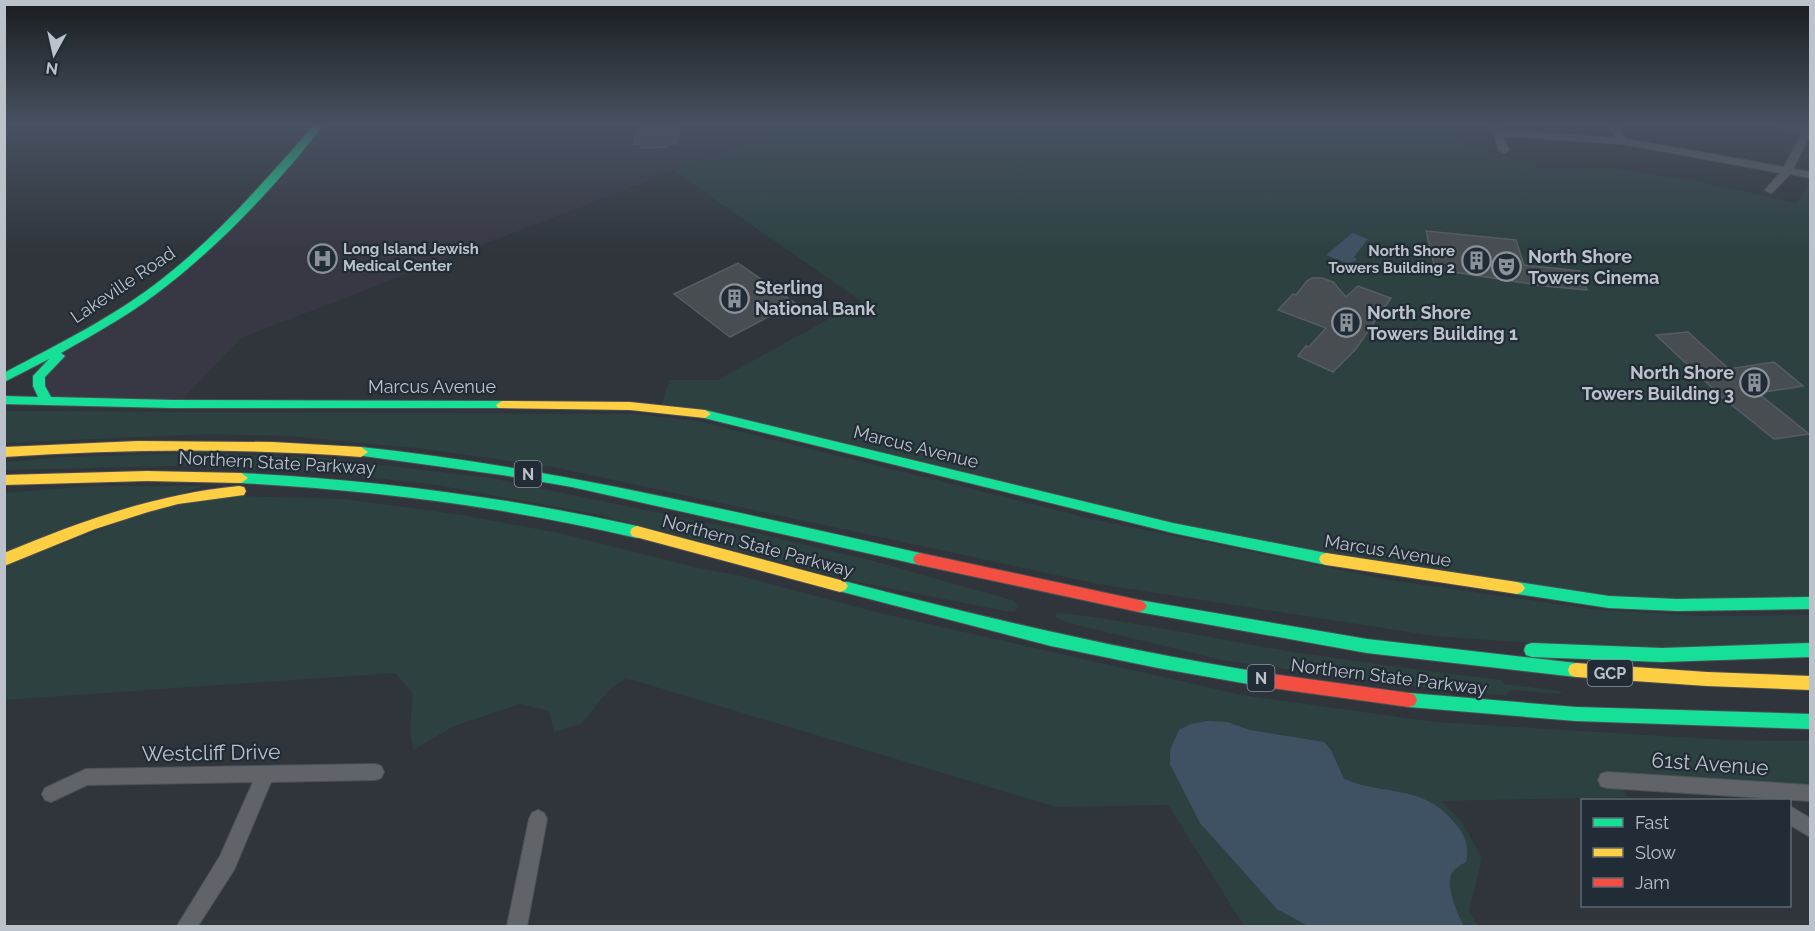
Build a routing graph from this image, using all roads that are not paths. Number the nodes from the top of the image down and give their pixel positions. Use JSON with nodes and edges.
{"nodes":[{"id":1,"x":281,"y":166,"type":"edge"},
{"id":2,"x":1768,"y":166,"type":"edge"},
{"id":3,"x":1790,"y":166,"type":"edge"},
{"id":4,"x":1788,"y":170,"type":"junction"},
{"id":5,"x":1810,"y":175,"type":"edge"},
{"id":6,"x":1770,"y":189,"type":"dead end"},
{"id":7,"x":84,"y":334,"type":"junction"},
{"id":8,"x":4,"y":378,"type":"edge"},
{"id":9,"x":4,"y":400,"type":"edge"},
{"id":10,"x":47,"y":402,"type":"junction"},
{"id":11,"x":4,"y":453,"type":"edge"},
{"id":12,"x":4,"y":480,"type":"edge"},
{"id":13,"x":484,"y":501,"type":"junction"},
{"id":14,"x":4,"y":560,"type":"edge"},
{"id":15,"x":1810,"y":603,"type":"edge"},
{"id":16,"x":1249,"y":626,"type":"junction"},
{"id":17,"x":1810,"y":650,"type":"edge"},
{"id":18,"x":1410,"y":652,"type":"joint"},
{"id":19,"x":1810,"y":682,"type":"edge"},
{"id":20,"x":1810,"y":722,"type":"edge"},
{"id":21,"x":375,"y":772,"type":"dead end"},
{"id":22,"x":265,"y":775,"type":"junction"},
{"id":23,"x":1606,"y":780,"type":"dead end"},
{"id":24,"x":1749,"y":790,"type":"junction"},
{"id":25,"x":1810,"y":793,"type":"edge"},
{"id":26,"x":51,"y":794,"type":"dead end"},
{"id":27,"x":1764,"y":799,"type":"edge"},
{"id":28,"x":1791,"y":816,"type":"edge"},
{"id":29,"x":538,"y":819,"type":"dead end"},
{"id":30,"x":1810,"y":828,"type":"edge"},
{"id":31,"x":187,"y":927,"type":"edge"},
{"id":32,"x":517,"y":927,"type":"edge"}],
"edges":[{"from":1,"to":7,"type":"main road","name":"Lakeville Road"},
{"from":2,"to":4,"type":"street"},
{"from":3,"to":4,"type":"street"},
{"from":4,"to":5,"type":"street"},
{"from":4,"to":6,"type":"street"},
{"from":7,"to":8,"type":"main road","name":"Lakeville Road"},
{"from":7,"to":10,"type":"main road"},
{"from":9,"to":10,"type":"main road","name":"Marcus Avenue"},
{"from":10,"to":15,"type":"main road","name":"Marcus Avenue"},
{"from":11,"to":16,"type":"main road","name":"Northern State Parkway","number":"N"},
{"from":12,"to":13,"type":"main road","name":"Northern State Parkway","number":"N"},
{"from":13,"to":14,"type":"main road"},
{"from":13,"to":20,"type":"main road","name":"Northern State Parkway","number":"N"},
{"from":16,"to":17,"type":"main road"},
{"from":16,"to":18,"type":"main road","name":"Northern State Parkway","number":"N"},
{"from":18,"to":19,"type":"main road","number":"GCP"},
{"from":21,"to":22,"type":"street","name":"Westcliff Drive"},
{"from":22,"to":26,"type":"street","name":"Westcliff Drive"},
{"from":22,"to":31,"type":"street"},
{"from":23,"to":24,"type":"street","name":"61st Avenue"},
{"from":24,"to":25,"type":"street","name":"61st Avenue"},
{"from":24,"to":27,"type":"street"},
{"from":28,"to":30,"type":"street"},
{"from":29,"to":32,"type":"street"}]}
